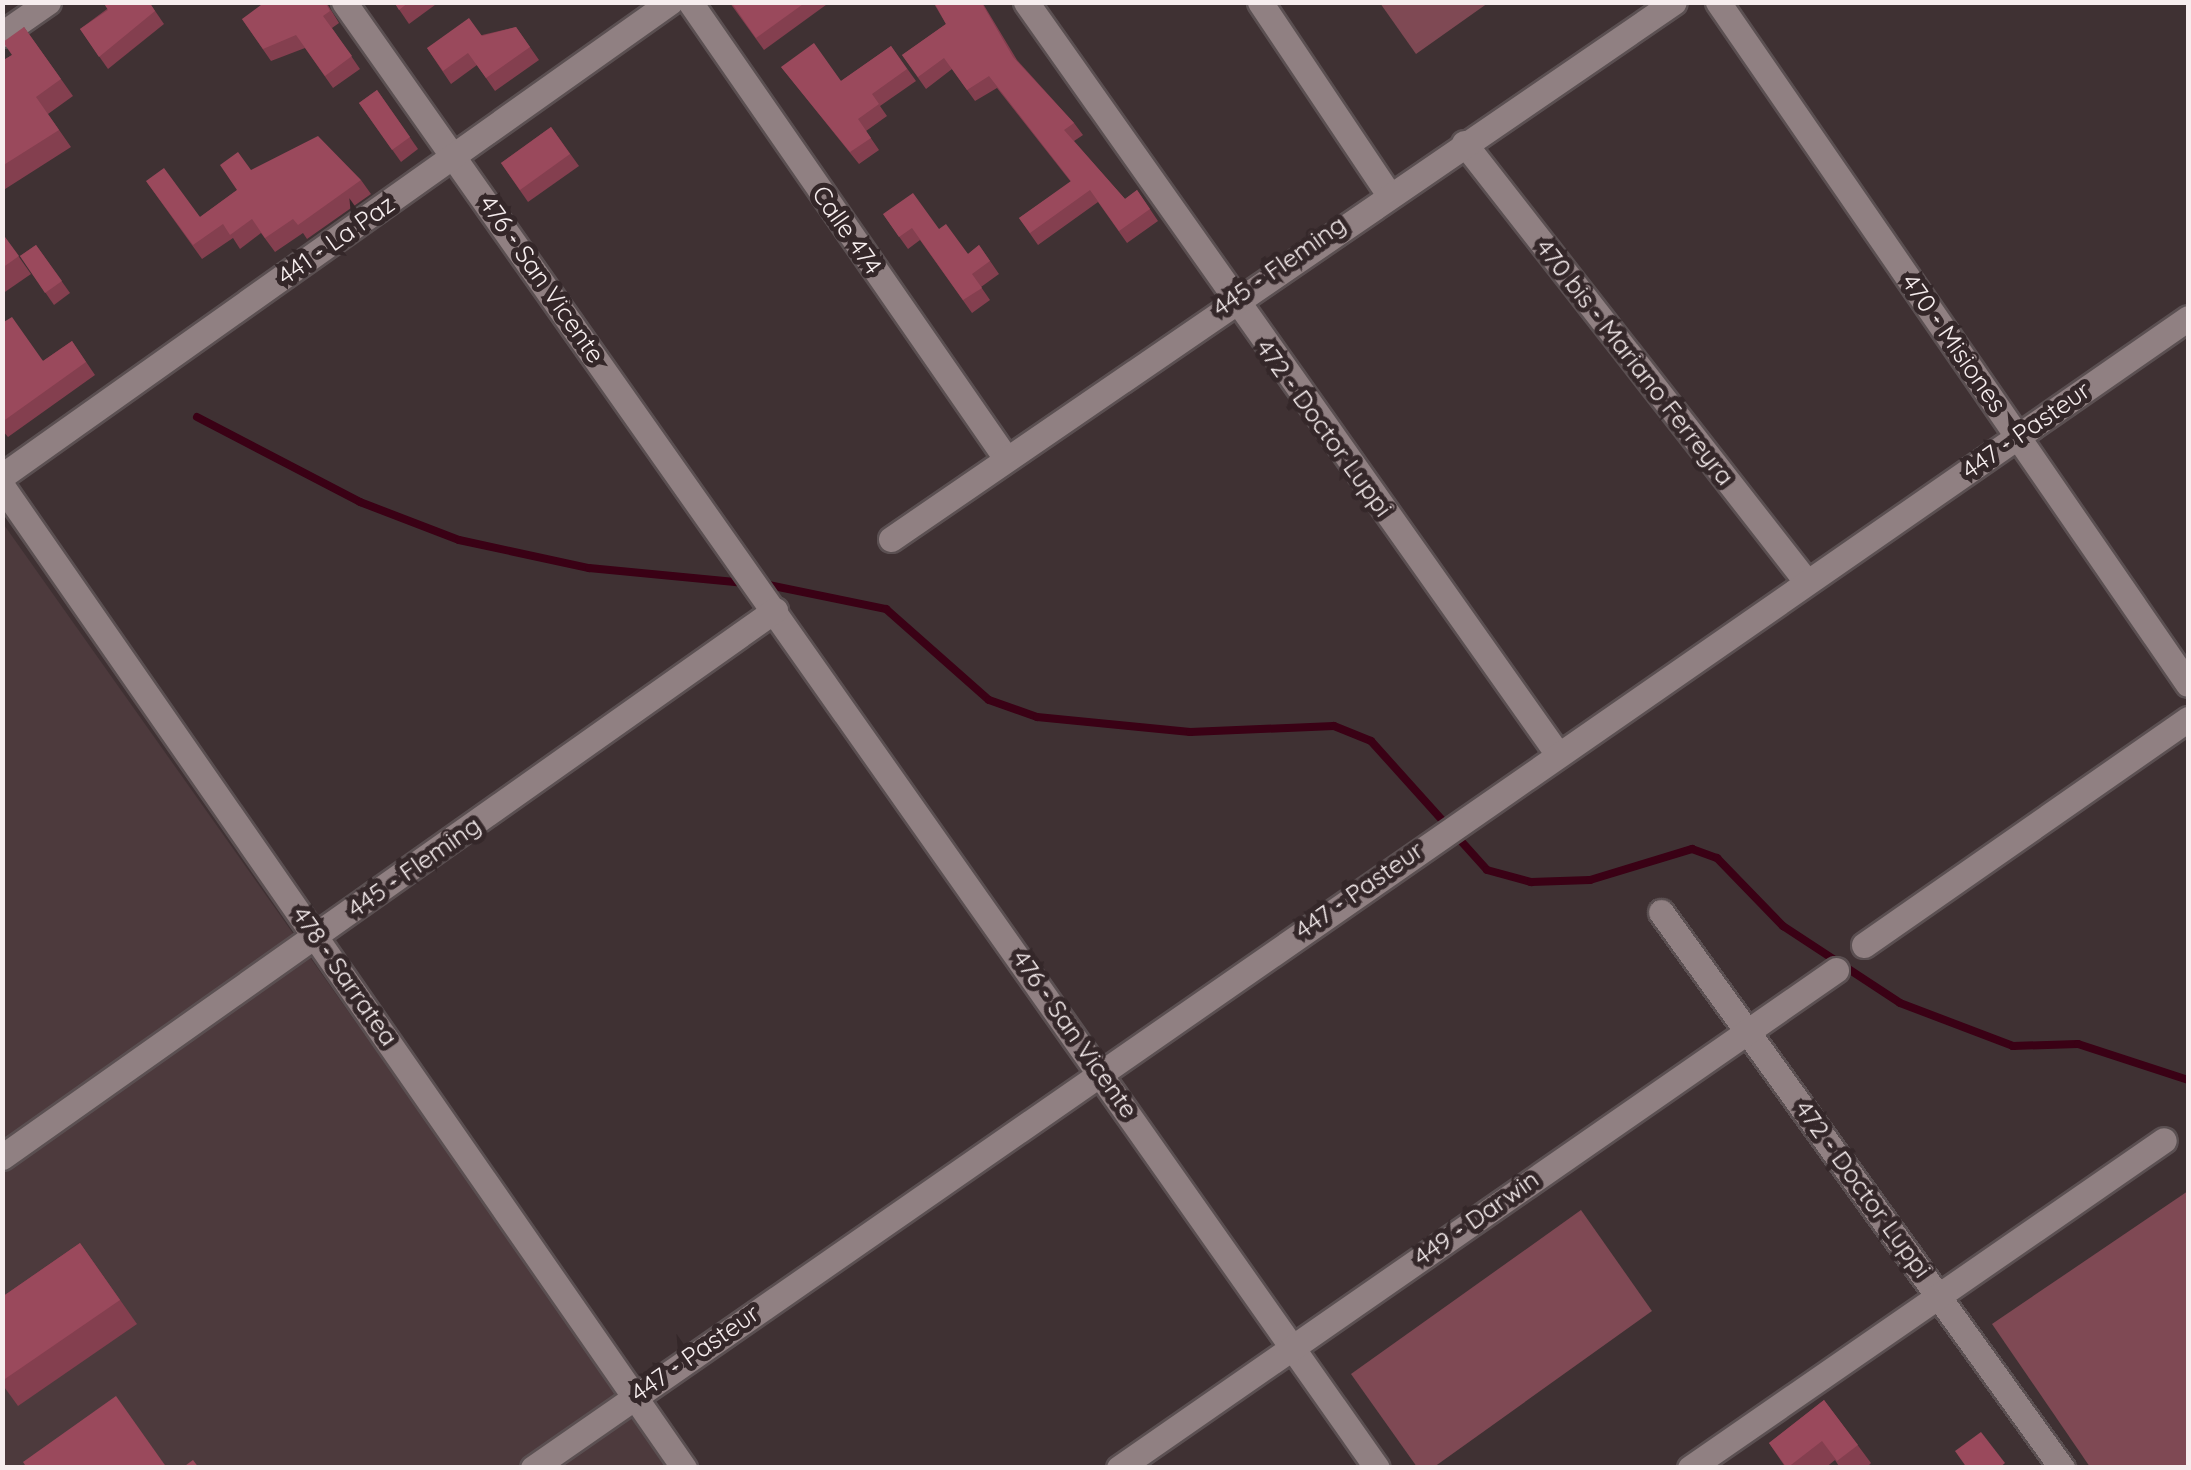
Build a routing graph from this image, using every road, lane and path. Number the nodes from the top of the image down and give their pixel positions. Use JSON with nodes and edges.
{"nodes":[{"id":1,"x":48,"y":2,"type":"edge"},
{"id":2,"x":344,"y":2,"type":"edge"},
{"id":3,"x":670,"y":2,"type":"edge"},
{"id":4,"x":690,"y":2,"type":"edge"},
{"id":5,"x":1026,"y":2,"type":"edge"},
{"id":6,"x":1260,"y":2,"type":"edge"},
{"id":7,"x":1674,"y":2,"type":"edge"},
{"id":8,"x":1718,"y":2,"type":"edge"},
{"id":9,"x":2,"y":34,"type":"edge"},
{"id":10,"x":1464,"y":143,"type":"junction"},
{"id":11,"x":455,"y":156,"type":"junction"},
{"id":12,"x":1387,"y":192,"type":"junction"},
{"id":13,"x":1232,"y":298,"type":"junction"},
{"id":14,"x":2188,"y":318,"type":"edge"},
{"id":15,"x":2018,"y":435,"type":"junction"},
{"id":16,"x":1005,"y":457,"type":"junction"},
{"id":17,"x":2,"y":476,"type":"edge"},
{"id":18,"x":2,"y":486,"type":"edge"},
{"id":19,"x":891,"y":539,"type":"dead end"},
{"id":20,"x":1806,"y":581,"type":"junction"},
{"id":21,"x":773,"y":606,"type":"junction"},
{"id":22,"x":2188,"y":684,"type":"edge"},
{"id":23,"x":2188,"y":719,"type":"edge"},
{"id":24,"x":1557,"y":753,"type":"junction"},
{"id":25,"x":1661,"y":912,"type":"dead end"},
{"id":26,"x":318,"y":935,"type":"junction"},
{"id":27,"x":1864,"y":945,"type":"dead end"},
{"id":28,"x":1836,"y":970,"type":"dead end"},
{"id":29,"x":1746,"y":1027,"type":"junction"},
{"id":30,"x":1100,"y":1068,"type":"junction"},
{"id":31,"x":2164,"y":1140,"type":"dead end"},
{"id":32,"x":2,"y":1157,"type":"edge"},
{"id":33,"x":1940,"y":1294,"type":"junction"},
{"id":34,"x":1292,"y":1348,"type":"junction"},
{"id":35,"x":634,"y":1396,"type":"junction"},
{"id":36,"x":533,"y":1468,"type":"edge"},
{"id":37,"x":684,"y":1468,"type":"edge"},
{"id":38,"x":1118,"y":1468,"type":"edge"},
{"id":39,"x":1377,"y":1468,"type":"edge"},
{"id":40,"x":1690,"y":1468,"type":"edge"},
{"id":41,"x":2062,"y":1468,"type":"edge"}],
"edges":[{"from":1,"to":9,"type":"street"},
{"from":2,"to":11,"type":"street","name":"476 - San Vicente"},
{"from":3,"to":11,"type":"street","name":"441 - La Paz"},
{"from":4,"to":16,"type":"street","name":"Calle 474"},
{"from":5,"to":13,"type":"street","name":"472 - Doctor Luppi"},
{"from":6,"to":12,"type":"street"},
{"from":7,"to":10,"type":"street","name":"445 - Fleming"},
{"from":8,"to":15,"type":"street","name":"470 - Misiones"},
{"from":10,"to":12,"type":"street","name":"445 - Fleming"},
{"from":10,"to":20,"type":"street","name":"470 bis - Mariano Ferreyra"},
{"from":11,"to":17,"type":"street","name":"441 - La Paz"},
{"from":11,"to":21,"type":"street","name":"476 - San Vicente"},
{"from":12,"to":13,"type":"street","name":"445 - Fleming"},
{"from":13,"to":16,"type":"street","name":"445 - Fleming"},
{"from":13,"to":24,"type":"street","name":"472 - Doctor Luppi"},
{"from":14,"to":15,"type":"street","name":"447 - Pasteur"},
{"from":15,"to":20,"type":"street","name":"447 - Pasteur"},
{"from":15,"to":22,"type":"street","name":"470 - Misiones"},
{"from":16,"to":19,"type":"street","name":"445 - Fleming"},
{"from":18,"to":26,"type":"street","name":"478 - Sarratea"},
{"from":20,"to":24,"type":"street","name":"447 - Pasteur"},
{"from":21,"to":26,"type":"street","name":"445 - Fleming"},
{"from":21,"to":30,"type":"street","name":"476 - San Vicente"},
{"from":23,"to":27,"type":"street"},
{"from":24,"to":30,"type":"street","name":"447 - Pasteur"},
{"from":25,"to":29,"type":"street","name":"472 - Doctor Luppi"},
{"from":26,"to":32,"type":"street","name":"445 - Fleming"},
{"from":26,"to":35,"type":"street","name":"478 - Sarratea"},
{"from":28,"to":29,"type":"street","name":"449 - Darwin"},
{"from":29,"to":33,"type":"street","name":"472 - Doctor Luppi"},
{"from":29,"to":34,"type":"street","name":"449 - Darwin"},
{"from":30,"to":34,"type":"street","name":"476 - San Vicente"},
{"from":30,"to":35,"type":"street","name":"447 - Pasteur"},
{"from":31,"to":33,"type":"street"},
{"from":33,"to":40,"type":"street"},
{"from":33,"to":41,"type":"street","name":"472 - Doctor Luppi"},
{"from":34,"to":38,"type":"street","name":"449 - Darwin"},
{"from":34,"to":39,"type":"street","name":"476 - San Vicente"},
{"from":35,"to":36,"type":"street","name":"447 - Pasteur"},
{"from":35,"to":37,"type":"street","name":"478 - Sarratea"}]}
